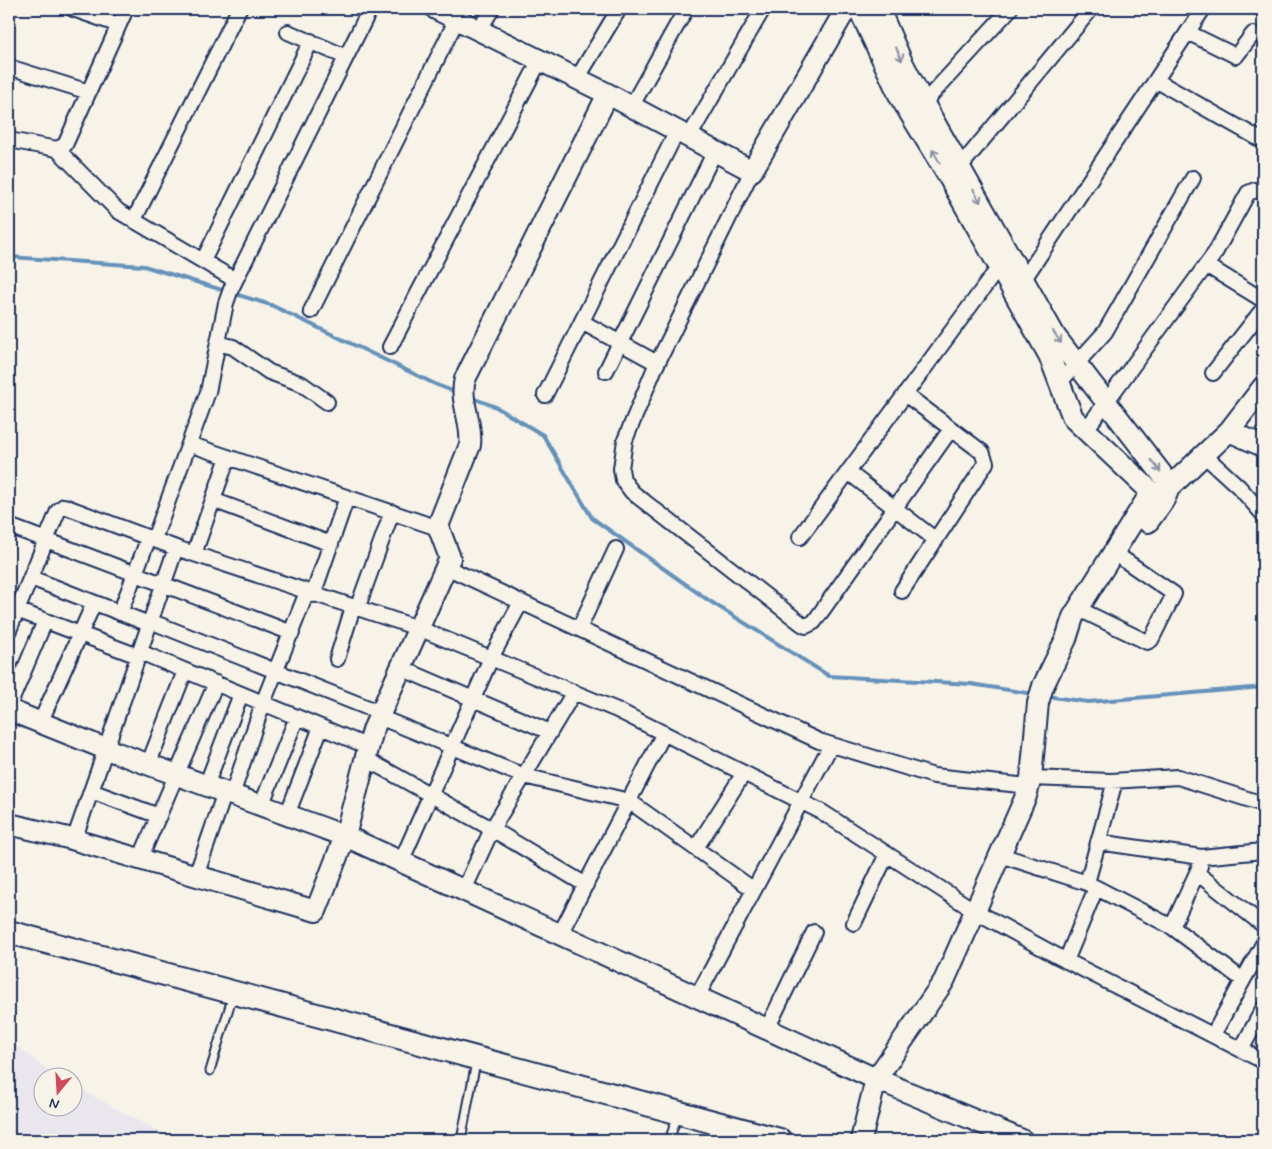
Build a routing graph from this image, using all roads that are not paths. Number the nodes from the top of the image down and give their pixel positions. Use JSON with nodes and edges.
{"nodes":[{"id":1,"x":73,"y":9,"type":"edge"},
{"id":2,"x":126,"y":9,"type":"edge"},
{"id":3,"x":238,"y":9,"type":"edge"},
{"id":4,"x":370,"y":9,"type":"edge"},
{"id":5,"x":436,"y":9,"type":"edge"},
{"id":6,"x":492,"y":9,"type":"edge"},
{"id":7,"x":619,"y":9,"type":"edge"},
{"id":8,"x":686,"y":9,"type":"edge"},
{"id":9,"x":763,"y":9,"type":"edge"},
{"id":10,"x":846,"y":9,"type":"edge"},
{"id":11,"x":859,"y":9,"type":"edge"},
{"id":12,"x":880,"y":9,"type":"edge"},
{"id":13,"x":1010,"y":9,"type":"edge"},
{"id":14,"x":1091,"y":9,"type":"edge"},
{"id":15,"x":1203,"y":9,"type":"edge"},
{"id":16,"x":458,"y":19,"type":"junction"},
{"id":17,"x":119,"y":25,"type":"junction"},
{"id":18,"x":479,"y":30,"type":"junction"},
{"id":19,"x":288,"y":32,"type":"dead end"},
{"id":20,"x":1189,"y":33,"type":"junction"},
{"id":21,"x":1253,"y":34,"type":"dead end"},
{"id":22,"x":311,"y":41,"type":"junction"},
{"id":23,"x":346,"y":57,"type":"junction"},
{"id":24,"x":540,"y":60,"type":"junction"},
{"id":25,"x":9,"y":67,"type":"edge"},
{"id":26,"x":577,"y":79,"type":"junction"},
{"id":27,"x":1156,"y":81,"type":"junction"},
{"id":28,"x":90,"y":92,"type":"junction"},
{"id":29,"x":608,"y":94,"type":"junction"},
{"id":30,"x":631,"y":107,"type":"junction"},
{"id":31,"x":917,"y":109,"type":"junction"},
{"id":32,"x":683,"y":134,"type":"junction"},
{"id":33,"x":9,"y":140,"type":"edge"},
{"id":34,"x":1263,"y":141,"type":"edge"},
{"id":35,"x":57,"y":149,"type":"junction"},
{"id":36,"x":715,"y":151,"type":"junction"},
{"id":37,"x":752,"y":171,"type":"junction"},
{"id":38,"x":955,"y":173,"type":"junction"},
{"id":39,"x":1193,"y":178,"type":"dead end"},
{"id":40,"x":1263,"y":192,"type":"edge"},
{"id":41,"x":134,"y":220,"type":"junction"},
{"id":42,"x":203,"y":261,"type":"junction"},
{"id":43,"x":1206,"y":265,"type":"junction"},
{"id":44,"x":999,"y":266,"type":"junction"},
{"id":45,"x":1018,"y":284,"type":"junction"},
{"id":46,"x":233,"y":285,"type":"junction"},
{"id":47,"x":1263,"y":300,"type":"edge"},
{"id":48,"x":1263,"y":309,"type":"edge"},
{"id":49,"x":311,"y":311,"type":"dead end"},
{"id":50,"x":582,"y":322,"type":"junction"},
{"id":51,"x":620,"y":342,"type":"junction"},
{"id":52,"x":218,"y":343,"type":"junction"},
{"id":53,"x":390,"y":347,"type":"dead end"},
{"id":54,"x":657,"y":363,"type":"junction"},
{"id":55,"x":1077,"y":365,"type":"junction"},
{"id":56,"x":606,"y":370,"type":"dead end"},
{"id":57,"x":1213,"y":373,"type":"dead end"},
{"id":58,"x":1060,"y":382,"type":"junction"},
{"id":59,"x":1263,"y":387,"type":"edge"},
{"id":60,"x":905,"y":394,"type":"junction"},
{"id":61,"x":545,"y":395,"type":"dead end"},
{"id":62,"x":327,"y":402,"type":"dead end"},
{"id":63,"x":1107,"y":403,"type":"junction"},
{"id":64,"x":951,"y":429,"type":"junction"},
{"id":65,"x":1085,"y":431,"type":"junction"},
{"id":66,"x":1229,"y":432,"type":"junction"},
{"id":67,"x":189,"y":444,"type":"junction"},
{"id":68,"x":1263,"y":446,"type":"edge"},
{"id":69,"x":1204,"y":455,"type":"junction"},
{"id":70,"x":228,"y":457,"type":"junction"},
{"id":71,"x":848,"y":472,"type":"junction"},
{"id":72,"x":1169,"y":488,"type":"junction"},
{"id":73,"x":1149,"y":496,"type":"junction"},
{"id":74,"x":347,"y":497,"type":"junction"},
{"id":75,"x":213,"y":500,"type":"junction"},
{"id":76,"x":894,"y":510,"type":"junction"},
{"id":77,"x":392,"y":512,"type":"junction"},
{"id":78,"x":1263,"y":514,"type":"edge"},
{"id":79,"x":438,"y":528,"type":"junction"},
{"id":80,"x":10,"y":530,"type":"edge"},
{"id":81,"x":800,"y":537,"type":"dead end"},
{"id":82,"x":151,"y":538,"type":"junction"},
{"id":83,"x":46,"y":540,"type":"junction"},
{"id":84,"x":936,"y":540,"type":"junction"},
{"id":85,"x":330,"y":544,"type":"junction"},
{"id":86,"x":176,"y":548,"type":"junction"},
{"id":87,"x":616,"y":549,"type":"dead end"},
{"id":88,"x":194,"y":554,"type":"junction"},
{"id":89,"x":1123,"y":558,"type":"junction"},
{"id":90,"x":446,"y":567,"type":"junction"},
{"id":91,"x":134,"y":573,"type":"junction"},
{"id":92,"x":31,"y":578,"type":"junction"},
{"id":93,"x":163,"y":583,"type":"junction"},
{"id":94,"x":1099,"y":585,"type":"junction"},
{"id":95,"x":902,"y":591,"type":"dead end"},
{"id":96,"x":310,"y":594,"type":"junction"},
{"id":97,"x":94,"y":602,"type":"junction"},
{"id":98,"x":521,"y":602,"type":"junction"},
{"id":99,"x":355,"y":608,"type":"junction"},
{"id":100,"x":13,"y":609,"type":"edge"},
{"id":101,"x":120,"y":613,"type":"junction"},
{"id":102,"x":1087,"y":613,"type":"junction"},
{"id":103,"x":46,"y":621,"type":"junction"},
{"id":104,"x":150,"y":622,"type":"junction"},
{"id":105,"x":418,"y":628,"type":"junction"},
{"id":106,"x":579,"y":629,"type":"junction"},
{"id":107,"x":9,"y":630,"type":"edge"},
{"id":108,"x":292,"y":632,"type":"junction"},
{"id":109,"x":79,"y":634,"type":"junction"},
{"id":110,"x":1066,"y":639,"type":"junction"},
{"id":111,"x":139,"y":654,"type":"junction"},
{"id":112,"x":491,"y":658,"type":"junction"},
{"id":113,"x":337,"y":659,"type":"dead end"},
{"id":114,"x":401,"y":668,"type":"junction"},
{"id":115,"x":185,"y":671,"type":"junction"},
{"id":116,"x":277,"y":671,"type":"junction"},
{"id":117,"x":216,"y":683,"type":"junction"},
{"id":118,"x":574,"y":692,"type":"junction"},
{"id":119,"x":241,"y":694,"type":"junction"},
{"id":120,"x":473,"y":699,"type":"junction"},
{"id":121,"x":264,"y":703,"type":"junction"},
{"id":122,"x":9,"y":706,"type":"edge"},
{"id":123,"x":9,"y":710,"type":"edge"},
{"id":124,"x":380,"y":715,"type":"junction"},
{"id":125,"x":297,"y":717,"type":"junction"},
{"id":126,"x":40,"y":723,"type":"junction"},
{"id":127,"x":321,"y":727,"type":"junction"},
{"id":128,"x":550,"y":732,"type":"junction"},
{"id":129,"x":664,"y":733,"type":"junction"},
{"id":130,"x":831,"y":745,"type":"junction"},
{"id":131,"x":451,"y":746,"type":"junction"},
{"id":132,"x":106,"y":749,"type":"junction"},
{"id":133,"x":367,"y":753,"type":"junction"},
{"id":134,"x":148,"y":765,"type":"junction"},
{"id":135,"x":744,"y":773,"type":"junction"},
{"id":136,"x":176,"y":775,"type":"junction"},
{"id":137,"x":524,"y":776,"type":"junction"},
{"id":138,"x":1115,"y":781,"type":"junction"},
{"id":139,"x":1030,"y":782,"type":"junction"},
{"id":140,"x":206,"y":786,"type":"junction"},
{"id":141,"x":91,"y":791,"type":"junction"},
{"id":142,"x":229,"y":794,"type":"junction"},
{"id":143,"x":430,"y":794,"type":"junction"},
{"id":144,"x":629,"y":801,"type":"junction"},
{"id":145,"x":802,"y":802,"type":"junction"},
{"id":146,"x":1263,"y":804,"type":"edge"},
{"id":147,"x":261,"y":806,"type":"junction"},
{"id":148,"x":287,"y":815,"type":"junction"},
{"id":149,"x":159,"y":816,"type":"junction"},
{"id":150,"x":9,"y":824,"type":"edge"},
{"id":151,"x":492,"y":829,"type":"junction"},
{"id":152,"x":345,"y":836,"type":"junction"},
{"id":153,"x":74,"y":840,"type":"junction"},
{"id":154,"x":1098,"y":842,"type":"junction"},
{"id":155,"x":696,"y":848,"type":"junction"},
{"id":156,"x":1263,"y":851,"type":"edge"},
{"id":157,"x":887,"y":854,"type":"junction"},
{"id":158,"x":1000,"y":854,"type":"junction"},
{"id":159,"x":1204,"y":857,"type":"junction"},
{"id":160,"x":140,"y":860,"type":"junction"},
{"id":161,"x":402,"y":862,"type":"junction"},
{"id":162,"x":1197,"y":873,"type":"junction"},
{"id":163,"x":196,"y":876,"type":"junction"},
{"id":164,"x":586,"y":885,"type":"junction"},
{"id":165,"x":1092,"y":885,"type":"junction"},
{"id":166,"x":464,"y":890,"type":"junction"},
{"id":167,"x":754,"y":890,"type":"junction"},
{"id":168,"x":975,"y":911,"type":"junction"},
{"id":169,"x":854,"y":923,"type":"dead end"},
{"id":170,"x":1263,"y":925,"type":"edge"},
{"id":171,"x":1172,"y":927,"type":"junction"},
{"id":172,"x":9,"y":932,"type":"edge"},
{"id":173,"x":814,"y":932,"type":"dead end"},
{"id":174,"x":560,"y":934,"type":"junction"},
{"id":175,"x":1263,"y":944,"type":"edge"},
{"id":176,"x":1066,"y":961,"type":"junction"},
{"id":177,"x":1243,"y":980,"type":"junction"},
{"id":178,"x":234,"y":992,"type":"junction"},
{"id":179,"x":697,"y":997,"type":"junction"},
{"id":180,"x":1263,"y":1009,"type":"edge"},
{"id":181,"x":767,"y":1029,"type":"junction"},
{"id":182,"x":1213,"y":1035,"type":"junction"},
{"id":183,"x":1241,"y":1050,"type":"junction"},
{"id":184,"x":477,"y":1058,"type":"junction"},
{"id":185,"x":1263,"y":1061,"type":"edge"},
{"id":186,"x":210,"y":1071,"type":"dead end"},
{"id":187,"x":876,"y":1079,"type":"junction"},
{"id":188,"x":678,"y":1113,"type":"junction"},
{"id":189,"x":770,"y":1139,"type":"edge"},
{"id":190,"x":460,"y":1140,"type":"edge"},
{"id":191,"x":669,"y":1140,"type":"edge"},
{"id":192,"x":861,"y":1140,"type":"edge"},
{"id":193,"x":1022,"y":1140,"type":"edge"}],
"edges":[{"from":1,"to":17,"type":"street"},
{"from":2,"to":17,"type":"street"},
{"from":3,"to":41,"type":"street"},
{"from":4,"to":23,"type":"street"},
{"from":5,"to":16,"type":"main road"},
{"from":6,"to":18,"type":"street"},
{"from":7,"to":26,"type":"street"},
{"from":8,"to":30,"type":"street"},
{"from":9,"to":32,"type":"street"},
{"from":10,"to":37,"type":"main road"},
{"from":11,"to":31,"type":"main road"},
{"from":12,"to":31,"type":"main road","one_way":true},
{"from":13,"to":31,"type":"street"},
{"from":14,"to":38,"type":"street"},
{"from":15,"to":20,"type":"street"},
{"from":16,"to":18,"type":"main road"},
{"from":16,"to":49,"type":"street"},
{"from":17,"to":28,"type":"street"},
{"from":18,"to":24,"type":"main road"},
{"from":19,"to":22,"type":"street"},
{"from":20,"to":21,"type":"street"},
{"from":20,"to":27,"type":"street"},
{"from":22,"to":23,"type":"street"},
{"from":22,"to":42,"type":"street"},
{"from":23,"to":46,"type":"street"},
{"from":24,"to":26,"type":"main road"},
{"from":24,"to":53,"type":"street"},
{"from":25,"to":28,"type":"street"},
{"from":26,"to":29,"type":"main road"},
{"from":27,"to":34,"type":"street"},
{"from":27,"to":45,"type":"street"},
{"from":28,"to":35,"type":"street"},
{"from":29,"to":30,"type":"main road"},
{"from":29,"to":79,"type":"main road"},
{"from":30,"to":32,"type":"main road"},
{"from":31,"to":38,"type":"main road"},
{"from":32,"to":36,"type":"main road"},
{"from":32,"to":50,"type":"street"},
{"from":33,"to":35,"type":"street"},
{"from":35,"to":41,"type":"street"},
{"from":36,"to":37,"type":"main road"},
{"from":36,"to":51,"type":"street"},
{"from":37,"to":54,"type":"street"},
{"from":38,"to":44,"type":"main road"},
{"from":38,"to":45,"type":"main road","one_way":true},
{"from":39,"to":55,"type":"street"},
{"from":40,"to":43,"type":"street"},
{"from":41,"to":42,"type":"street"},
{"from":42,"to":46,"type":"street"},
{"from":43,"to":47,"type":"street"},
{"from":43,"to":63,"type":"street"},
{"from":44,"to":45,"type":"main road"},
{"from":44,"to":60,"type":"street"},
{"from":45,"to":55,"type":"main road","one_way":true},
{"from":45,"to":58,"type":"main road"},
{"from":46,"to":52,"type":"street"},
{"from":48,"to":57,"type":"street"},
{"from":50,"to":51,"type":"street"},
{"from":50,"to":61,"type":"street"},
{"from":51,"to":54,"type":"street"},
{"from":51,"to":56,"type":"street"},
{"from":52,"to":62,"type":"street"},
{"from":52,"to":67,"type":"street"},
{"from":54,"to":76,"type":"street"},
{"from":55,"to":58,"type":"street"},
{"from":55,"to":63,"type":"main road"},
{"from":58,"to":65,"type":"main road"},
{"from":59,"to":66,"type":"main road"},
{"from":60,"to":64,"type":"street"},
{"from":60,"to":71,"type":"street"},
{"from":63,"to":65,"type":"street"},
{"from":63,"to":72,"type":"main road","one_way":true},
{"from":64,"to":76,"type":"street"},
{"from":64,"to":84,"type":"street"},
{"from":65,"to":73,"type":"main road"},
{"from":66,"to":68,"type":"main road"},
{"from":66,"to":69,"type":"main road"},
{"from":67,"to":70,"type":"street"},
{"from":67,"to":82,"type":"street"},
{"from":69,"to":72,"type":"main road"},
{"from":69,"to":78,"type":"street"},
{"from":70,"to":74,"type":"street"},
{"from":70,"to":75,"type":"street"},
{"from":71,"to":76,"type":"street"},
{"from":71,"to":81,"type":"street"},
{"from":72,"to":73,"type":"main road"},
{"from":72,"to":89,"type":"main road"},
{"from":73,"to":94,"type":"main road"},
{"from":74,"to":77,"type":"street"},
{"from":74,"to":85,"type":"street"},
{"from":75,"to":85,"type":"street"},
{"from":75,"to":88,"type":"street"},
{"from":76,"to":84,"type":"street"},
{"from":77,"to":79,"type":"street"},
{"from":77,"to":99,"type":"street"},
{"from":79,"to":90,"type":"main road"},
{"from":80,"to":83,"type":"street"},
{"from":82,"to":83,"type":"street"},
{"from":82,"to":86,"type":"street"},
{"from":82,"to":91,"type":"street"},
{"from":83,"to":91,"type":"street"},
{"from":83,"to":92,"type":"street"},
{"from":84,"to":95,"type":"street"},
{"from":85,"to":96,"type":"street"},
{"from":86,"to":88,"type":"street"},
{"from":86,"to":93,"type":"street"},
{"from":87,"to":106,"type":"street"},
{"from":88,"to":96,"type":"street"},
{"from":89,"to":94,"type":"main road"},
{"from":89,"to":102,"type":"street"},
{"from":90,"to":98,"type":"street"},
{"from":90,"to":105,"type":"main road"},
{"from":91,"to":93,"type":"street"},
{"from":91,"to":101,"type":"street"},
{"from":92,"to":97,"type":"street"},
{"from":92,"to":100,"type":"street"},
{"from":93,"to":104,"type":"street"},
{"from":93,"to":108,"type":"street"},
{"from":94,"to":102,"type":"main road"},
{"from":94,"to":110,"type":"main road"},
{"from":96,"to":99,"type":"street"},
{"from":96,"to":108,"type":"street"},
{"from":97,"to":101,"type":"street"},
{"from":97,"to":109,"type":"street"},
{"from":98,"to":106,"type":"street"},
{"from":98,"to":112,"type":"street"},
{"from":99,"to":105,"type":"street"},
{"from":99,"to":113,"type":"street"},
{"from":100,"to":103,"type":"street"},
{"from":100,"to":107,"type":"street"},
{"from":101,"to":104,"type":"street"},
{"from":102,"to":110,"type":"main road"},
{"from":103,"to":109,"type":"street"},
{"from":103,"to":122,"type":"street"},
{"from":104,"to":111,"type":"street"},
{"from":104,"to":116,"type":"street"},
{"from":105,"to":112,"type":"street"},
{"from":105,"to":114,"type":"main road"},
{"from":106,"to":130,"type":"street"},
{"from":108,"to":116,"type":"street"},
{"from":109,"to":111,"type":"street"},
{"from":109,"to":126,"type":"street"},
{"from":110,"to":139,"type":"main road"},
{"from":111,"to":115,"type":"street"},
{"from":111,"to":132,"type":"street"},
{"from":112,"to":118,"type":"street"},
{"from":112,"to":120,"type":"street"},
{"from":114,"to":120,"type":"street"},
{"from":114,"to":124,"type":"main road"},
{"from":115,"to":117,"type":"street"},
{"from":115,"to":134,"type":"street"},
{"from":116,"to":121,"type":"street"},
{"from":116,"to":124,"type":"street"},
{"from":117,"to":119,"type":"street"},
{"from":117,"to":136,"type":"street"},
{"from":118,"to":128,"type":"street"},
{"from":118,"to":129,"type":"street"},
{"from":119,"to":121,"type":"street"},
{"from":119,"to":140,"type":"street"},
{"from":120,"to":128,"type":"street"},
{"from":120,"to":131,"type":"street"},
{"from":121,"to":125,"type":"street"},
{"from":121,"to":142,"type":"street"},
{"from":123,"to":126,"type":"main road"},
{"from":124,"to":131,"type":"street"},
{"from":124,"to":133,"type":"main road"},
{"from":125,"to":127,"type":"street"},
{"from":125,"to":147,"type":"street"},
{"from":126,"to":132,"type":"main road"},
{"from":127,"to":133,"type":"street"},
{"from":127,"to":148,"type":"street"},
{"from":128,"to":137,"type":"street"},
{"from":129,"to":135,"type":"street"},
{"from":129,"to":144,"type":"street"},
{"from":130,"to":139,"type":"street"},
{"from":130,"to":145,"type":"street"},
{"from":131,"to":137,"type":"street"},
{"from":131,"to":143,"type":"street"},
{"from":132,"to":134,"type":"main road"},
{"from":132,"to":141,"type":"street"},
{"from":133,"to":143,"type":"street"},
{"from":133,"to":152,"type":"main road"},
{"from":134,"to":136,"type":"main road"},
{"from":135,"to":145,"type":"street"},
{"from":135,"to":155,"type":"street"},
{"from":136,"to":140,"type":"main road"},
{"from":136,"to":149,"type":"street"},
{"from":137,"to":144,"type":"street"},
{"from":137,"to":151,"type":"street"},
{"from":138,"to":139,"type":"street"},
{"from":138,"to":146,"type":"street"},
{"from":138,"to":154,"type":"street"},
{"from":139,"to":158,"type":"main road"},
{"from":140,"to":142,"type":"main road"},
{"from":141,"to":149,"type":"street"},
{"from":141,"to":153,"type":"street"},
{"from":142,"to":147,"type":"main road"},
{"from":142,"to":163,"type":"street"},
{"from":143,"to":151,"type":"street"},
{"from":143,"to":161,"type":"street"},
{"from":144,"to":155,"type":"street"},
{"from":144,"to":164,"type":"street"},
{"from":145,"to":157,"type":"street"},
{"from":145,"to":167,"type":"street"},
{"from":147,"to":148,"type":"main road"},
{"from":148,"to":152,"type":"main road"},
{"from":149,"to":160,"type":"street"},
{"from":150,"to":153,"type":"main road"},
{"from":151,"to":164,"type":"street"},
{"from":151,"to":166,"type":"street"},
{"from":152,"to":161,"type":"main road"},
{"from":152,"to":163,"type":"main road"},
{"from":153,"to":160,"type":"main road"},
{"from":154,"to":159,"type":"street"},
{"from":154,"to":165,"type":"street"},
{"from":155,"to":167,"type":"street"},
{"from":156,"to":159,"type":"street"},
{"from":157,"to":168,"type":"street"},
{"from":157,"to":169,"type":"street"},
{"from":158,"to":165,"type":"street"},
{"from":158,"to":168,"type":"main road"},
{"from":159,"to":162,"type":"street"},
{"from":160,"to":163,"type":"main road"},
{"from":161,"to":166,"type":"main road"},
{"from":162,"to":170,"type":"street"},
{"from":162,"to":171,"type":"street"},
{"from":164,"to":174,"type":"street"},
{"from":165,"to":171,"type":"street"},
{"from":165,"to":176,"type":"street"},
{"from":166,"to":174,"type":"main road"},
{"from":167,"to":179,"type":"street"},
{"from":168,"to":176,"type":"street"},
{"from":168,"to":187,"type":"main road"},
{"from":171,"to":177,"type":"street"},
{"from":172,"to":178,"type":"main road"},
{"from":173,"to":181,"type":"street"},
{"from":174,"to":179,"type":"main road"},
{"from":175,"to":177,"type":"street"},
{"from":176,"to":182,"type":"street"},
{"from":177,"to":182,"type":"street"},
{"from":178,"to":184,"type":"main road"},
{"from":178,"to":186,"type":"lane"},
{"from":179,"to":181,"type":"main road"},
{"from":180,"to":183,"type":"street"},
{"from":181,"to":187,"type":"main road"},
{"from":182,"to":183,"type":"street"},
{"from":183,"to":185,"type":"street"},
{"from":184,"to":188,"type":"main road"},
{"from":184,"to":190,"type":"lane"},
{"from":187,"to":192,"type":"main road"},
{"from":187,"to":193,"type":"main road"},
{"from":188,"to":189,"type":"main road"},
{"from":188,"to":191,"type":"lane"}]}
